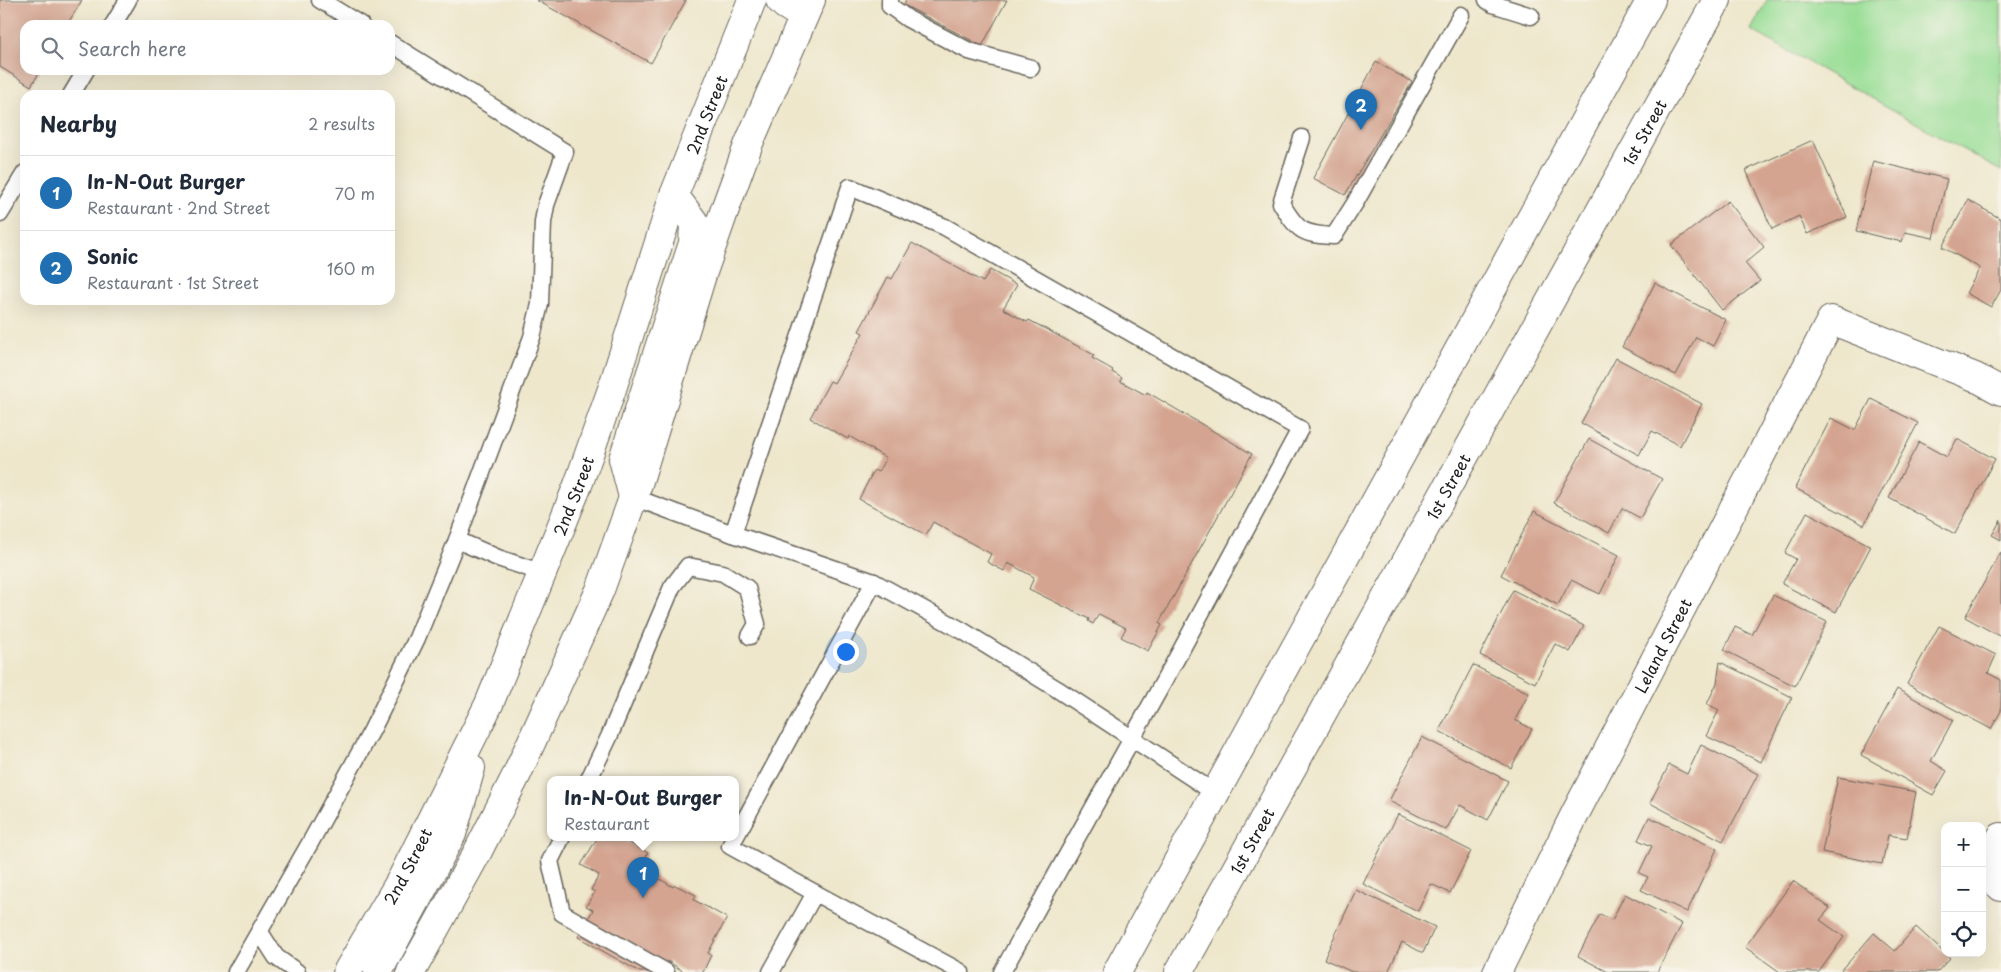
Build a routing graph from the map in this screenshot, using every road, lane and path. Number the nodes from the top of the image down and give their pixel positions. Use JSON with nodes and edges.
{"nodes":[{"id":1,"x":128,"y":0,"type":"edge"},
{"id":2,"x":320,"y":0,"type":"edge"},
{"id":3,"x":752,"y":0,"type":"edge"},
{"id":4,"x":780,"y":0,"type":"edge"},
{"id":5,"x":890,"y":0,"type":"edge"},
{"id":6,"x":1487,"y":0,"type":"edge"},
{"id":7,"x":1650,"y":0,"type":"edge"},
{"id":8,"x":1717,"y":0,"type":"edge"},
{"id":9,"x":807,"y":8,"type":"edge"},
{"id":10,"x":1461,"y":15,"type":"dead end"},
{"id":11,"x":1530,"y":16,"type":"dead end"},
{"id":12,"x":116,"y":20,"type":"edge"},
{"id":13,"x":352,"y":20,"type":"edge"},
{"id":14,"x":395,"y":46,"type":"edge"},
{"id":15,"x":1031,"y":68,"type":"dead end"},
{"id":16,"x":83,"y":75,"type":"edge"},
{"id":17,"x":74,"y":90,"type":"edge"},
{"id":18,"x":1302,"y":138,"type":"dead end"},
{"id":19,"x":20,"y":180,"type":"edge"},
{"id":20,"x":674,"y":195,"type":"junction"},
{"id":21,"x":0,"y":214,"type":"edge"},
{"id":22,"x":2001,"y":392,"type":"edge"},
{"id":23,"x":633,"y":497,"type":"junction"},
{"id":24,"x":733,"y":534,"type":"junction"},
{"id":25,"x":457,"y":540,"type":"junction"},
{"id":26,"x":543,"y":573,"type":"junction"},
{"id":27,"x":874,"y":582,"type":"junction"},
{"id":28,"x":750,"y":636,"type":"dead end"},
{"id":29,"x":488,"y":704,"type":"junction"},
{"id":30,"x":1132,"y":740,"type":"junction"},
{"id":31,"x":590,"y":776,"type":"edge"},
{"id":32,"x":1215,"y":793,"type":"junction"},
{"id":33,"x":739,"y":829,"type":"edge"},
{"id":34,"x":2001,"y":837,"type":"edge"},
{"id":35,"x":560,"y":841,"type":"edge"},
{"id":36,"x":732,"y":841,"type":"edge"},
{"id":37,"x":1993,"y":880,"type":"edge"},
{"id":38,"x":815,"y":893,"type":"junction"},
{"id":39,"x":260,"y":932,"type":"junction"},
{"id":40,"x":236,"y":972,"type":"edge"},
{"id":41,"x":297,"y":972,"type":"edge"},
{"id":42,"x":347,"y":972,"type":"edge"},
{"id":43,"x":378,"y":972,"type":"edge"},
{"id":44,"x":411,"y":972,"type":"edge"},
{"id":45,"x":666,"y":972,"type":"edge"},
{"id":46,"x":771,"y":972,"type":"edge"},
{"id":47,"x":961,"y":972,"type":"edge"},
{"id":48,"x":1002,"y":972,"type":"edge"},
{"id":49,"x":1117,"y":972,"type":"edge"},
{"id":50,"x":1179,"y":972,"type":"edge"},
{"id":51,"x":1497,"y":972,"type":"edge"}],
"edges":[{"from":1,"to":12,"type":"lane"},
{"from":2,"to":13,"type":"lane"},
{"from":3,"to":20,"type":"street","name":"2nd Street"},
{"from":4,"to":9,"type":"street"},
{"from":5,"to":15,"type":"lane"},
{"from":6,"to":11,"type":"lane"},
{"from":7,"to":32,"type":"street"},
{"from":8,"to":50,"type":"street","name":"1st Street"},
{"from":9,"to":23,"type":"street"},
{"from":10,"to":18,"type":"lane"},
{"from":14,"to":25,"type":"lane"},
{"from":16,"to":17,"type":"lane"},
{"from":19,"to":21,"type":"lane"},
{"from":20,"to":23,"type":"street"},
{"from":20,"to":26,"type":"street","name":"2nd Street"},
{"from":22,"to":51,"type":"street","name":"Leland Street"},
{"from":23,"to":24,"type":"lane"},
{"from":23,"to":44,"type":"street"},
{"from":24,"to":27,"type":"lane"},
{"from":24,"to":30,"type":"lane"},
{"from":25,"to":26,"type":"lane"},
{"from":25,"to":39,"type":"lane"},
{"from":26,"to":29,"type":"street","name":"2nd Street"},
{"from":27,"to":30,"type":"lane"},
{"from":27,"to":33,"type":"lane"},
{"from":28,"to":31,"type":"lane"},
{"from":29,"to":42,"type":"street","name":"2nd Street"},
{"from":29,"to":43,"type":"street"},
{"from":30,"to":32,"type":"lane"},
{"from":30,"to":48,"type":"lane"},
{"from":32,"to":49,"type":"street"},
{"from":34,"to":37,"type":"street"},
{"from":35,"to":45,"type":"lane"},
{"from":36,"to":38,"type":"lane"},
{"from":38,"to":46,"type":"lane"},
{"from":38,"to":47,"type":"lane"},
{"from":39,"to":40,"type":"lane"},
{"from":39,"to":41,"type":"lane"}]}
